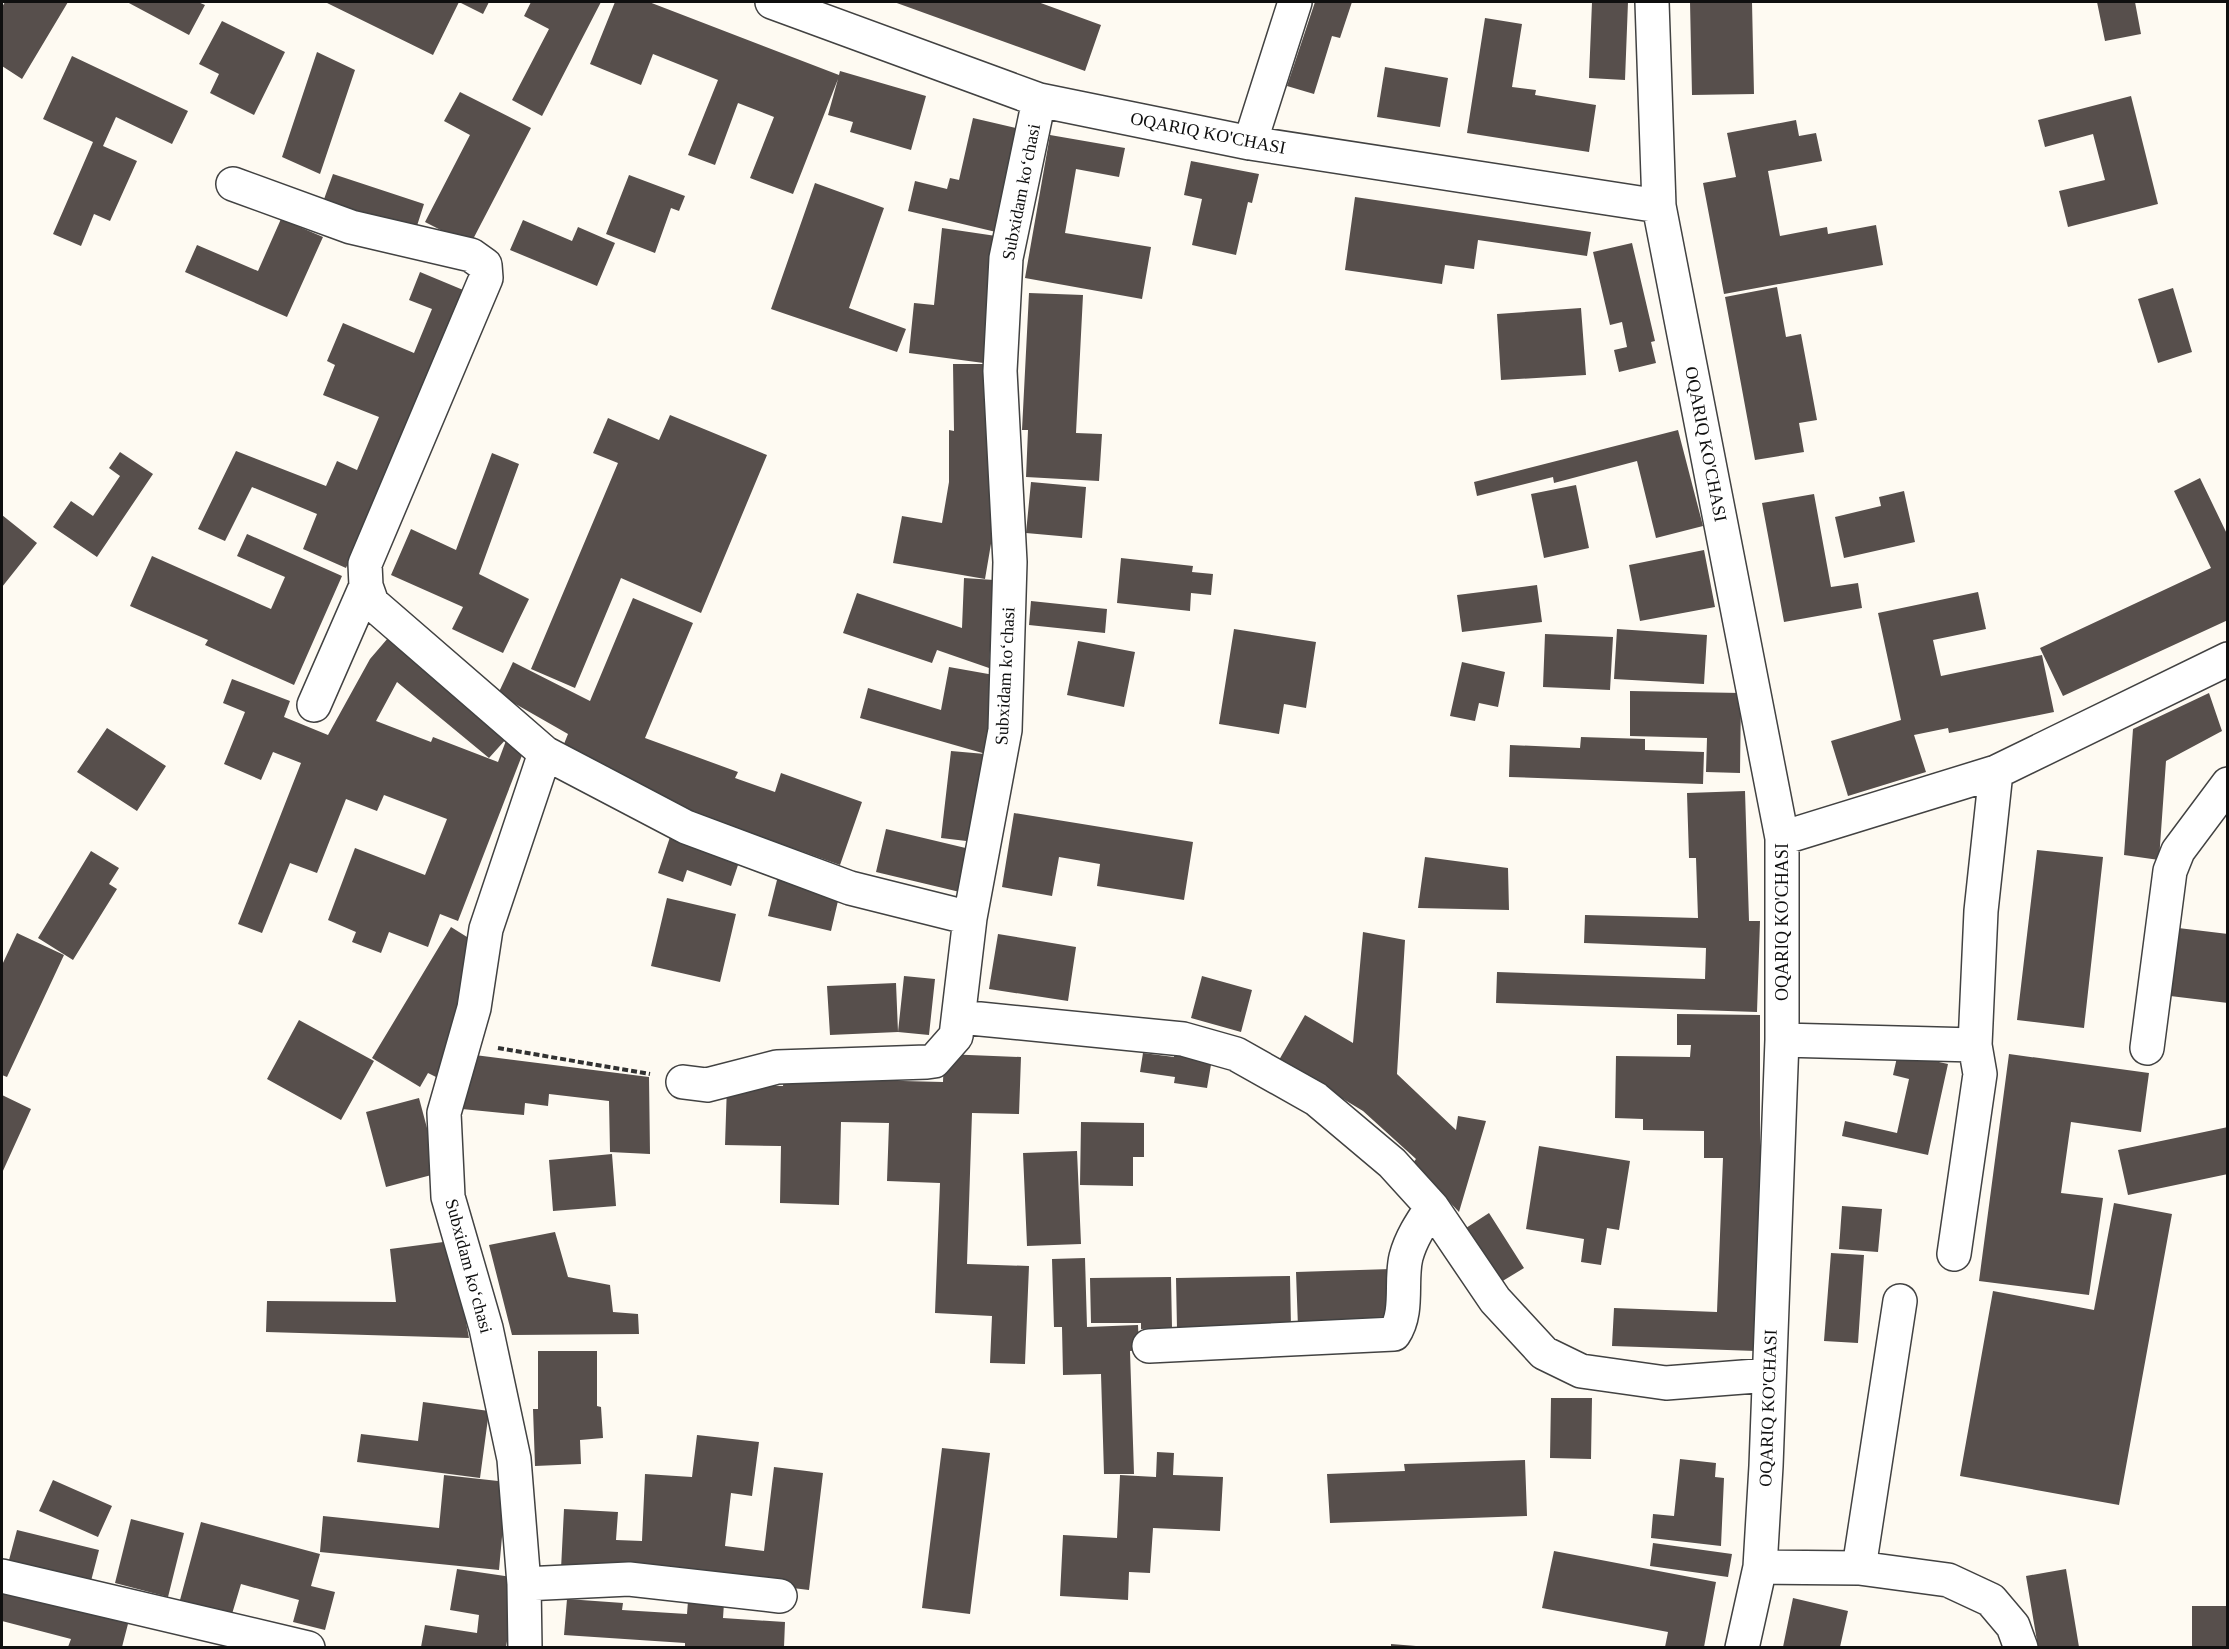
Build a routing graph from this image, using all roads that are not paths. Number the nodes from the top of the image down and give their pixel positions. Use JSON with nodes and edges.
{"nodes":[{"id":1,"x":772,"y":2,"type":"edge"},
{"id":2,"x":1295,"y":2,"type":"edge"},
{"id":3,"x":1652,"y":2,"type":"edge"},
{"id":4,"x":1039,"y":100,"type":"junction"},
{"id":5,"x":1250,"y":143,"type":"junction"},
{"id":6,"x":233,"y":184,"type":"dead end"},
{"id":7,"x":1659,"y":206,"type":"junction"},
{"id":8,"x":366,"y":586,"type":"junction"},
{"id":9,"x":2226,"y":668,"type":"edge"},
{"id":10,"x":314,"y":705,"type":"dead end"},
{"id":11,"x":545,"y":753,"type":"junction"},
{"id":12,"x":1996,"y":772,"type":"junction"},
{"id":13,"x":2228,"y":784,"type":"edge"},
{"id":14,"x":1782,"y":838,"type":"junction"},
{"id":15,"x":970,"y":918,"type":"junction"},
{"id":16,"x":960,"y":1017,"type":"junction"},
{"id":17,"x":1782,"y":1040,"type":"junction"},
{"id":18,"x":1975,"y":1045,"type":"junction"},
{"id":19,"x":2147,"y":1048,"type":"dead end"},
{"id":20,"x":683,"y":1082,"type":"road end"},
{"id":21,"x":1432,"y":1207,"type":"junction"},
{"id":22,"x":1954,"y":1254,"type":"dead end"},
{"id":23,"x":1900,"y":1301,"type":"dead end"},
{"id":24,"x":1149,"y":1346,"type":"dead end"},
{"id":25,"x":1769,"y":1375,"type":"junction"},
{"id":26,"x":1760,"y":1567,"type":"junction"},
{"id":27,"x":1859,"y":1568,"type":"junction"},
{"id":28,"x":2,"y":1576,"type":"edge"},
{"id":29,"x":525,"y":1584,"type":"junction"},
{"id":30,"x":780,"y":1596,"type":"dead end"},
{"id":31,"x":308,"y":1647,"type":"edge"},
{"id":32,"x":525,"y":1647,"type":"edge"},
{"id":33,"x":1742,"y":1647,"type":"edge"},
{"id":34,"x":2021,"y":1647,"type":"edge"}],
"edges":[{"from":1,"to":4,"type":"street","name":"OQARIQ KO'CHASI"},
{"from":2,"to":5,"type":"street"},
{"from":3,"to":7,"type":"street","name":"OQARIQ KO'CHASI"},
{"from":4,"to":5,"type":"street","name":"OQARIQ KO'CHASI"},
{"from":4,"to":15,"type":"street","name":"Subxidam koʻchasi"},
{"from":5,"to":7,"type":"street","name":"OQARIQ KO'CHASI"},
{"from":6,"to":8,"type":"street"},
{"from":7,"to":14,"type":"street","name":"OQARIQ KO'CHASI"},
{"from":8,"to":10,"type":"street"},
{"from":8,"to":11,"type":"street"},
{"from":9,"to":12,"type":"street"},
{"from":11,"to":15,"type":"street"},
{"from":11,"to":29,"type":"street","name":"Subxidam koʻchasi"},
{"from":12,"to":14,"type":"street"},
{"from":12,"to":18,"type":"street"},
{"from":13,"to":19,"type":"street"},
{"from":14,"to":17,"type":"street","name":"OQARIQ KO'CHASI"},
{"from":15,"to":16,"type":"street","name":"Subxidam koʻchasi"},
{"from":16,"to":20,"type":"street","name":"Subxidam koʻchasi"},
{"from":16,"to":21,"type":"street"},
{"from":17,"to":18,"type":"street"},
{"from":17,"to":25,"type":"street","name":"OQARIQ KO'CHASI"},
{"from":18,"to":22,"type":"street"},
{"from":21,"to":24,"type":"street"},
{"from":21,"to":25,"type":"street"},
{"from":23,"to":27,"type":"street"},
{"from":25,"to":26,"type":"street","name":"OQARIQ KO'CHASI"},
{"from":26,"to":27,"type":"street"},
{"from":26,"to":33,"type":"street","name":"OQARIQ KO'CHASI"},
{"from":27,"to":34,"type":"street"},
{"from":28,"to":31,"type":"street"},
{"from":29,"to":30,"type":"street"},
{"from":29,"to":32,"type":"street","name":"Subxidam koʻchasi"}]}
